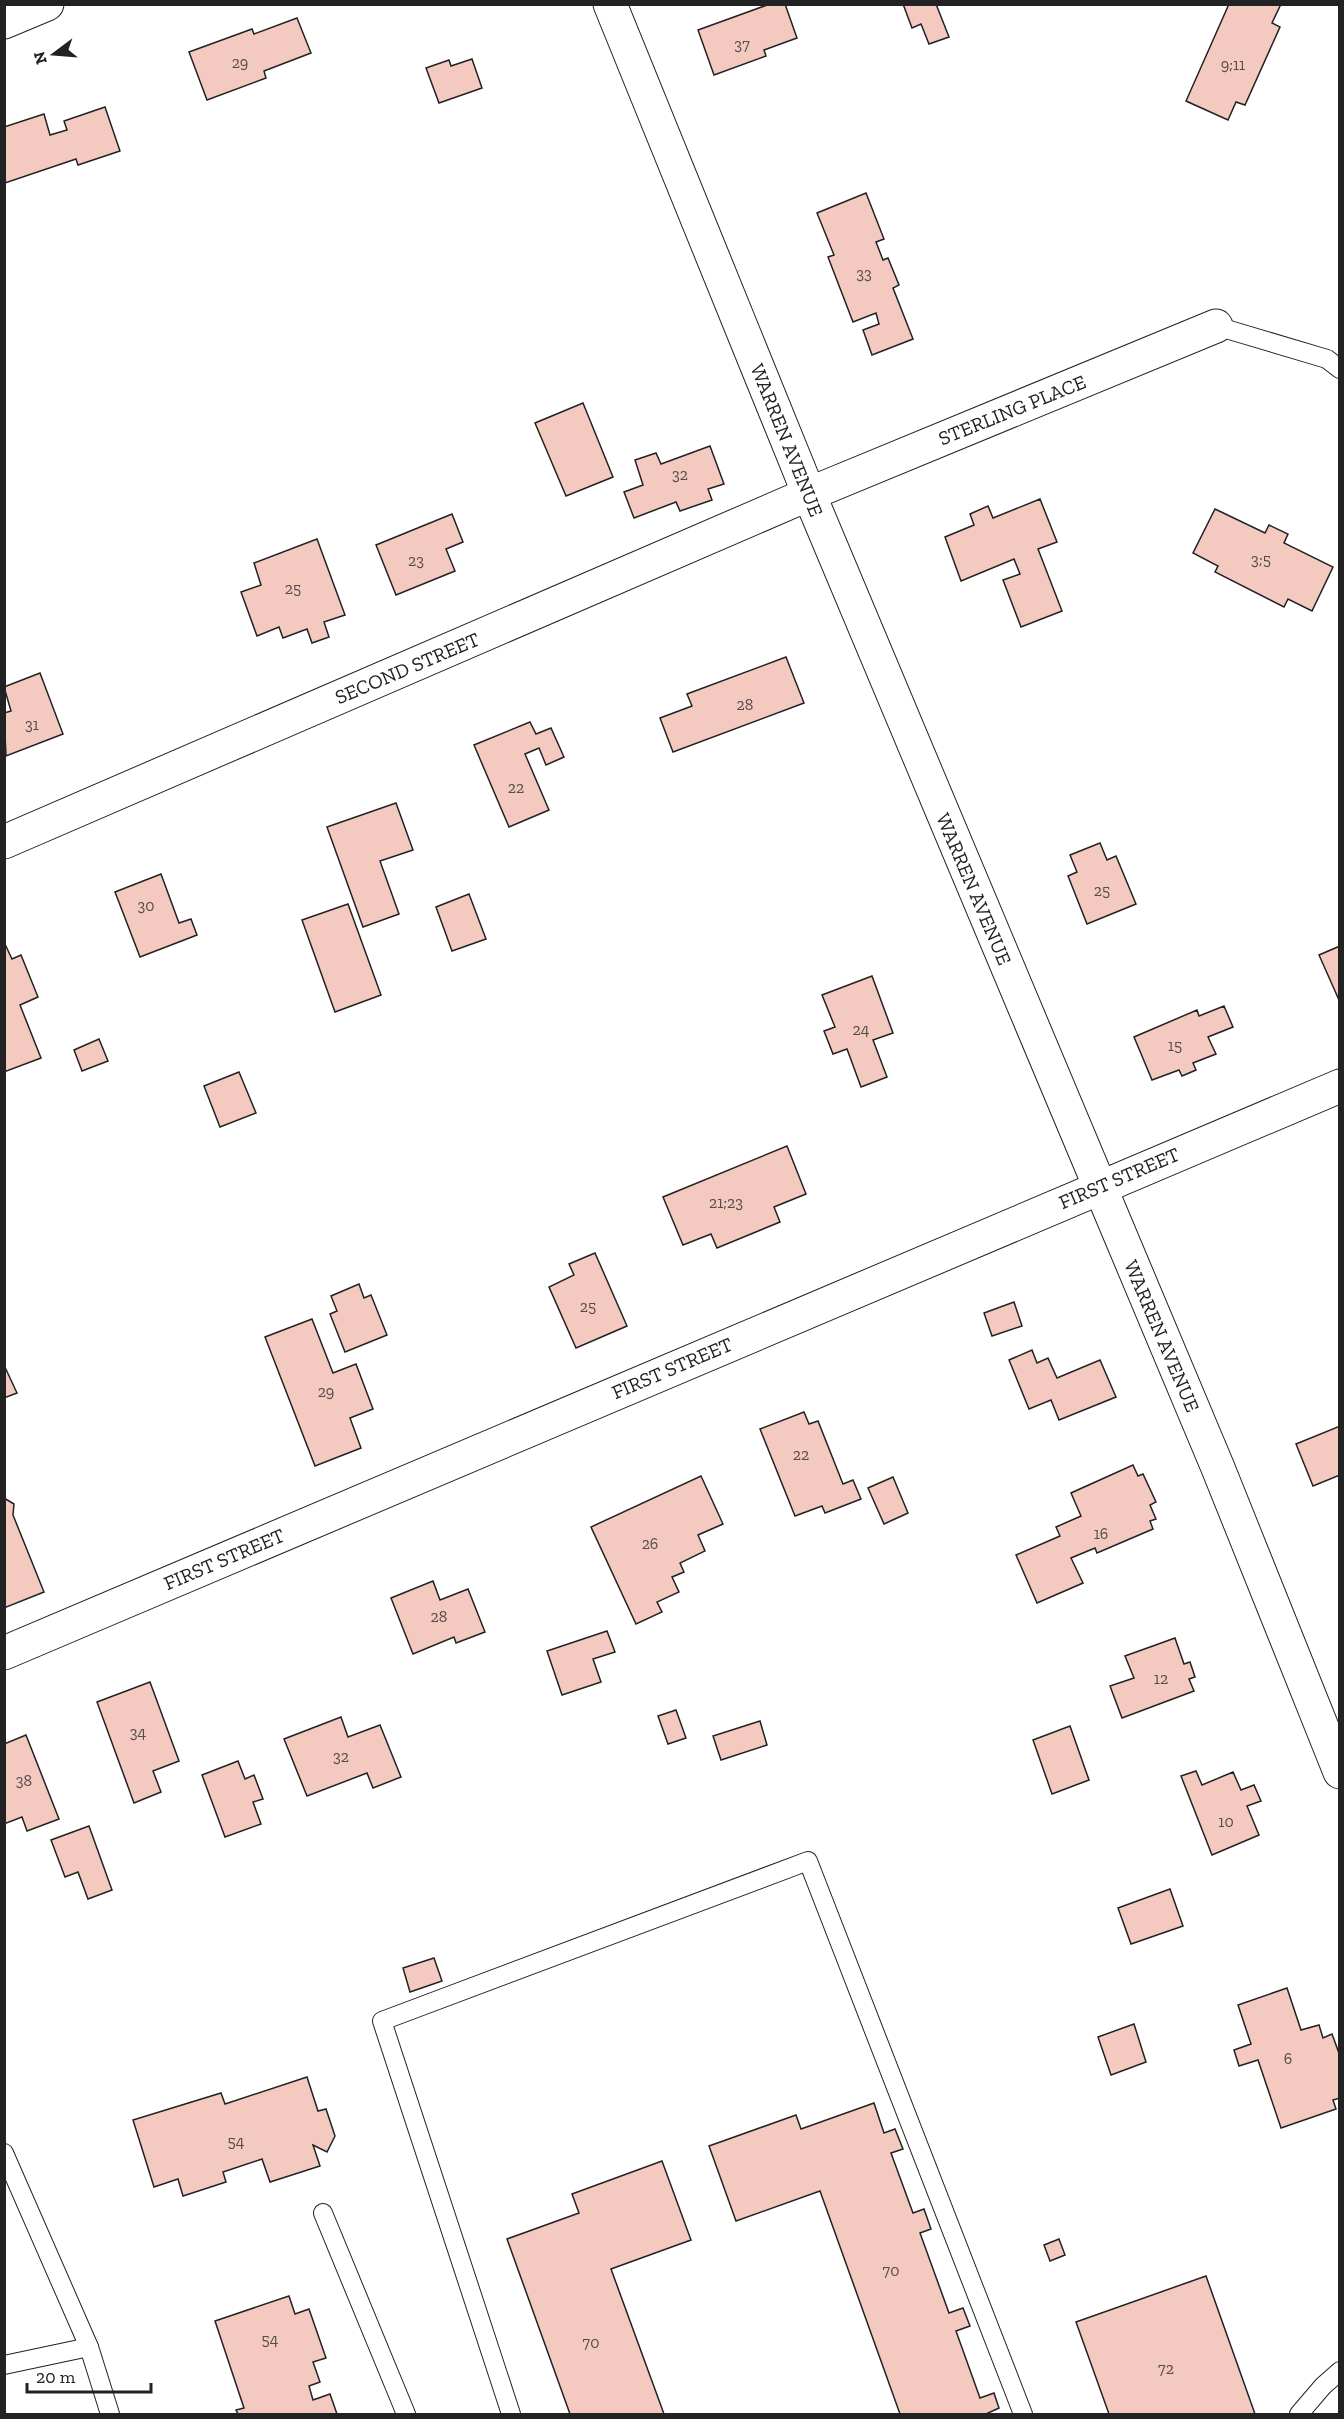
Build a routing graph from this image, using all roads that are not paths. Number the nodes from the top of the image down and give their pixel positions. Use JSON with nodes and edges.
{"nodes":[{"id":1,"x":47,"y":4,"type":"edge"},
{"id":2,"x":610,"y":4,"type":"edge"},
{"id":3,"x":4,"y":22,"type":"edge"},
{"id":4,"x":1216,"y":326,"type":"joint"},
{"id":5,"x":1335,"y":361,"type":"edge"},
{"id":6,"x":809,"y":494,"type":"junction"},
{"id":7,"x":4,"y":842,"type":"edge"},
{"id":8,"x":1340,"y":1086,"type":"edge"},
{"id":9,"x":1098,"y":1186,"type":"junction"},
{"id":10,"x":4,"y":1653,"type":"edge"},
{"id":11,"x":1340,"y":1772,"type":"edge"},
{"id":12,"x":4,"y":2153,"type":"edge"},
{"id":13,"x":323,"y":2213,"type":"dead end"},
{"id":14,"x":89,"y":2347,"type":"junction"},
{"id":15,"x":4,"y":2365,"type":"edge"},
{"id":16,"x":1340,"y":2372,"type":"edge"},
{"id":17,"x":110,"y":2415,"type":"edge"},
{"id":18,"x":406,"y":2415,"type":"edge"},
{"id":19,"x":511,"y":2415,"type":"edge"},
{"id":20,"x":1023,"y":2415,"type":"edge"},
{"id":21,"x":1299,"y":2415,"type":"edge"}],
"edges":[{"from":1,"to":3,"type":"street"},
{"from":2,"to":6,"type":"street","name":"WARREN AVENUE"},
{"from":4,"to":5,"type":"lane"},
{"from":4,"to":6,"type":"street","name":"STERLING PLACE"},
{"from":6,"to":7,"type":"street","name":"SECOND STREET"},
{"from":6,"to":9,"type":"street","name":"WARREN AVENUE"},
{"from":8,"to":9,"type":"street","name":"FIRST STREET"},
{"from":9,"to":10,"type":"street","name":"FIRST STREET"},
{"from":9,"to":11,"type":"street","name":"WARREN AVENUE"},
{"from":12,"to":14,"type":"lane"},
{"from":13,"to":18,"type":"lane"},
{"from":14,"to":15,"type":"lane"},
{"from":14,"to":17,"type":"lane"},
{"from":16,"to":21,"type":"lane"},
{"from":19,"to":20,"type":"lane"}]}
